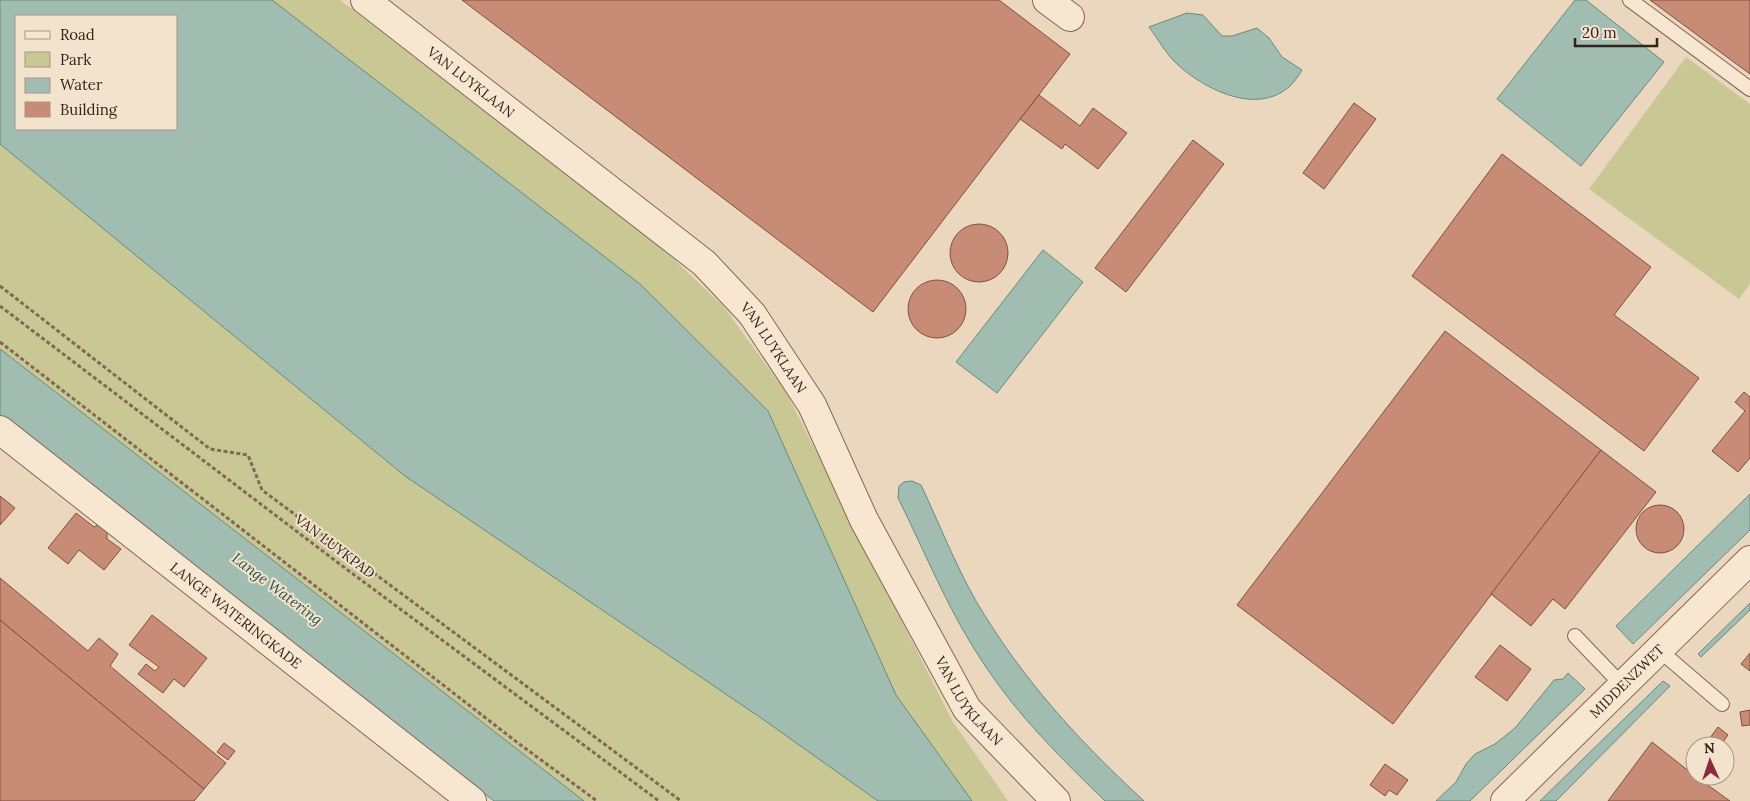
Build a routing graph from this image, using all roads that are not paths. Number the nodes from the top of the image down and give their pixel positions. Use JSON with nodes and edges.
{"nodes":[{"id":1,"x":366,"y":0,"type":"edge"},
{"id":2,"x":1047,"y":0,"type":"edge"},
{"id":3,"x":1630,"y":0,"type":"edge"},
{"id":4,"x":1070,"y":17,"type":"dead end"},
{"id":5,"x":1750,"y":89,"type":"edge"},
{"id":6,"x":0,"y":430,"type":"edge"},
{"id":7,"x":1750,"y":560,"type":"edge"},
{"id":8,"x":1575,"y":636,"type":"dead end"},
{"id":9,"x":1658,"y":649,"type":"junction"},
{"id":10,"x":1622,"y":685,"type":"junction"},
{"id":11,"x":1722,"y":704,"type":"dead end"},
{"id":12,"x":472,"y":801,"type":"edge"},
{"id":13,"x":1056,"y":801,"type":"edge"},
{"id":14,"x":1505,"y":801,"type":"edge"}],
"edges":[{"from":1,"to":13,"type":"street","name":"VAN LUYKLAAN"},
{"from":2,"to":4,"type":"street"},
{"from":3,"to":5,"type":"lane"},
{"from":6,"to":12,"type":"street","name":"LANGE WATERINGKADE"},
{"from":7,"to":9,"type":"street","name":"MIDDENZWET"},
{"from":8,"to":10,"type":"lane"},
{"from":9,"to":10,"type":"street","name":"MIDDENZWET"},
{"from":9,"to":11,"type":"lane"},
{"from":10,"to":14,"type":"street","name":"MIDDENZWET"}]}
